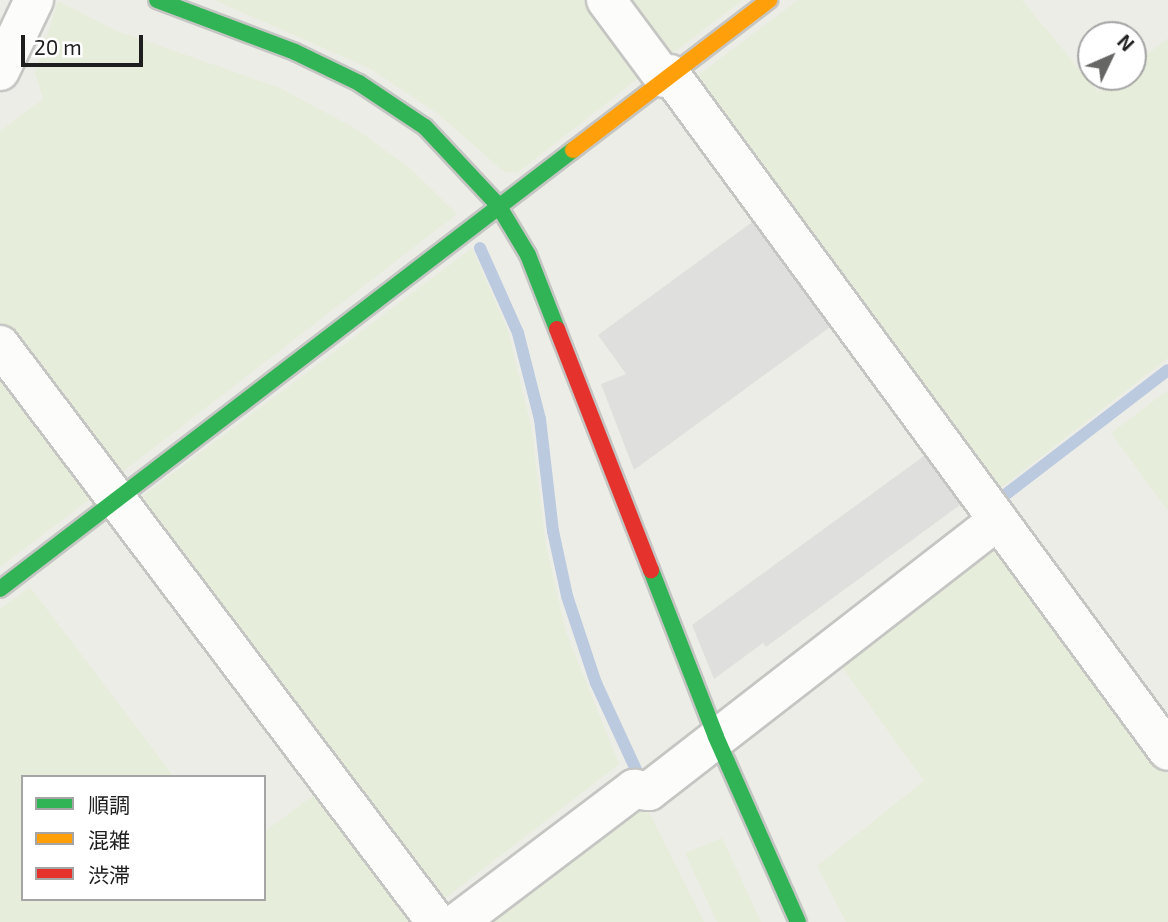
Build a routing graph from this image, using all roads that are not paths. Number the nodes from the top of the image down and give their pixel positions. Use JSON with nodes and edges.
{"nodes":[{"id":1,"x":34,"y":0,"type":"edge"},
{"id":2,"x":157,"y":0,"type":"edge"},
{"id":3,"x":606,"y":0,"type":"edge"},
{"id":4,"x":769,"y":0,"type":"edge"},
{"id":5,"x":0,"y":71,"type":"edge"},
{"id":6,"x":667,"y":76,"type":"junction"},
{"id":7,"x":498,"y":205,"type":"junction"},
{"id":8,"x":0,"y":345,"type":"edge"},
{"id":9,"x":117,"y":499,"type":"junction"},
{"id":10,"x":998,"y":520,"type":"junction"},
{"id":11,"x":0,"y":589,"type":"edge"},
{"id":12,"x":716,"y":737,"type":"junction"},
{"id":13,"x":1168,"y":751,"type":"edge"},
{"id":14,"x":436,"y":922,"type":"edge"},
{"id":15,"x":458,"y":922,"type":"edge"},
{"id":16,"x":797,"y":922,"type":"edge"}],
"edges":[{"from":1,"to":5,"type":"street"},
{"from":2,"to":7,"type":"street"},
{"from":3,"to":6,"type":"street"},
{"from":4,"to":6,"type":"street"},
{"from":6,"to":7,"type":"street"},
{"from":6,"to":10,"type":"street"},
{"from":7,"to":9,"type":"street"},
{"from":7,"to":12,"type":"street"},
{"from":8,"to":9,"type":"street"},
{"from":9,"to":11,"type":"street"},
{"from":9,"to":14,"type":"street"},
{"from":10,"to":12,"type":"street"},
{"from":10,"to":13,"type":"street"},
{"from":12,"to":15,"type":"street"},
{"from":12,"to":16,"type":"street"}]}
